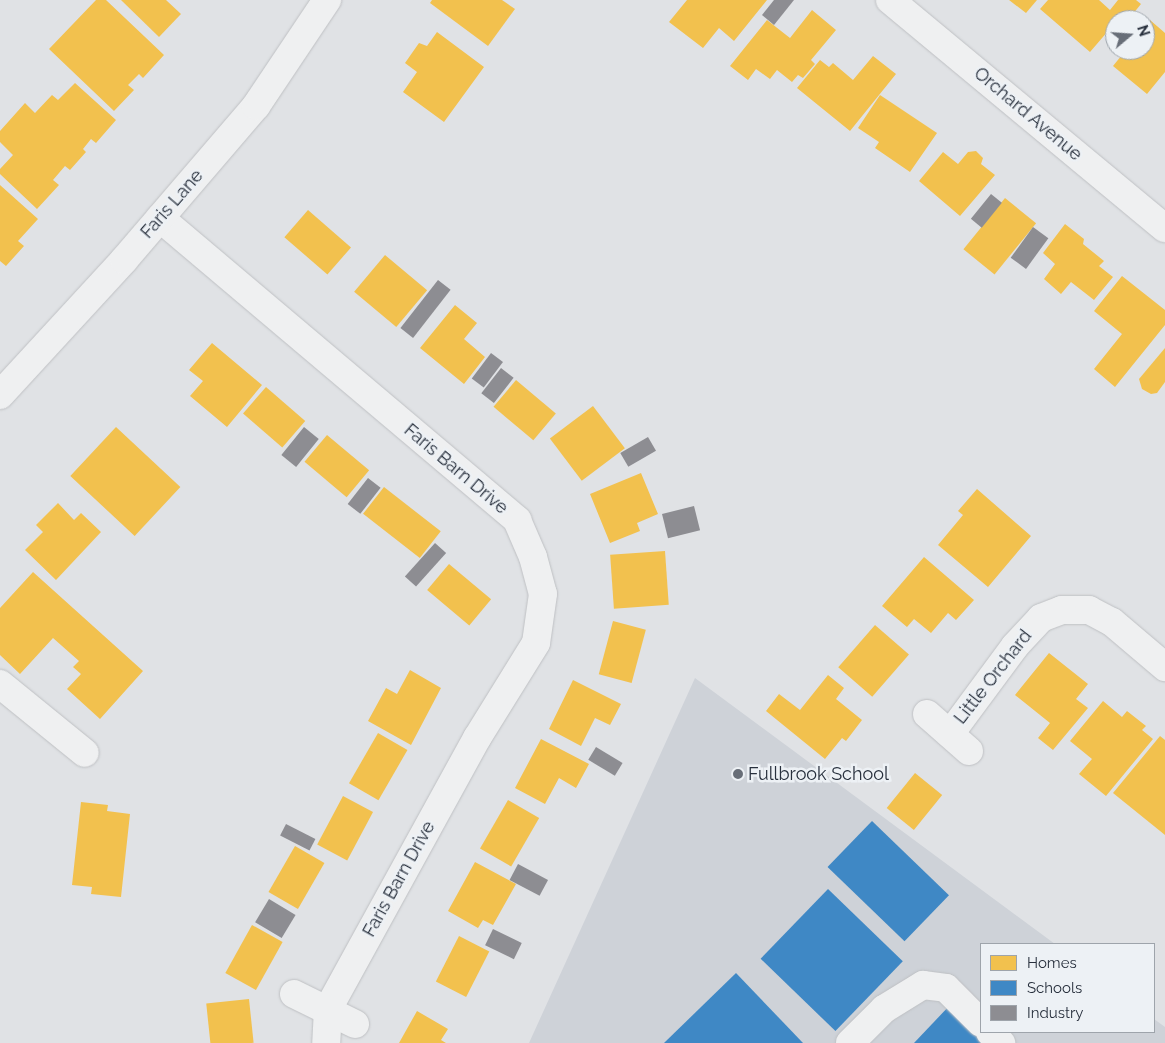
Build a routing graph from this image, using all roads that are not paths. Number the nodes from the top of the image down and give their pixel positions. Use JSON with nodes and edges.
{"nodes":[{"id":1,"x":328,"y":0,"type":"edge"},
{"id":2,"x":890,"y":0,"type":"edge"},
{"id":3,"x":160,"y":218,"type":"junction"},
{"id":4,"x":1165,"y":228,"type":"edge"},
{"id":5,"x":0,"y":395,"type":"edge"},
{"id":6,"x":1165,"y":667,"type":"edge"},
{"id":7,"x":0,"y":684,"type":"edge"},
{"id":8,"x":926,"y":714,"type":"dead end"},
{"id":9,"x":85,"y":754,"type":"dead end"},
{"id":10,"x":294,"y":994,"type":"dead end"},
{"id":11,"x":328,"y":1010,"type":"junction"},
{"id":12,"x":980,"y":1022,"type":"edge"},
{"id":13,"x":355,"y":1024,"type":"dead end"},
{"id":14,"x":991,"y":1033,"type":"edge"},
{"id":15,"x":326,"y":1043,"type":"edge"},
{"id":16,"x":850,"y":1043,"type":"edge"},
{"id":17,"x":1001,"y":1043,"type":"edge"}],
"edges":[{"from":1,"to":3,"type":"street","name":"Faris Lane"},
{"from":2,"to":4,"type":"street","name":"Orchard Avenue"},
{"from":3,"to":5,"type":"street","name":"Faris Lane"},
{"from":3,"to":11,"type":"street","name":"Faris Barn Drive"},
{"from":6,"to":8,"type":"street","name":"Little Orchard"},
{"from":7,"to":9,"type":"street"},
{"from":10,"to":11,"type":"street"},
{"from":11,"to":13,"type":"street"},
{"from":11,"to":15,"type":"street"},
{"from":12,"to":16,"type":"street"},
{"from":14,"to":17,"type":"street"}]}
